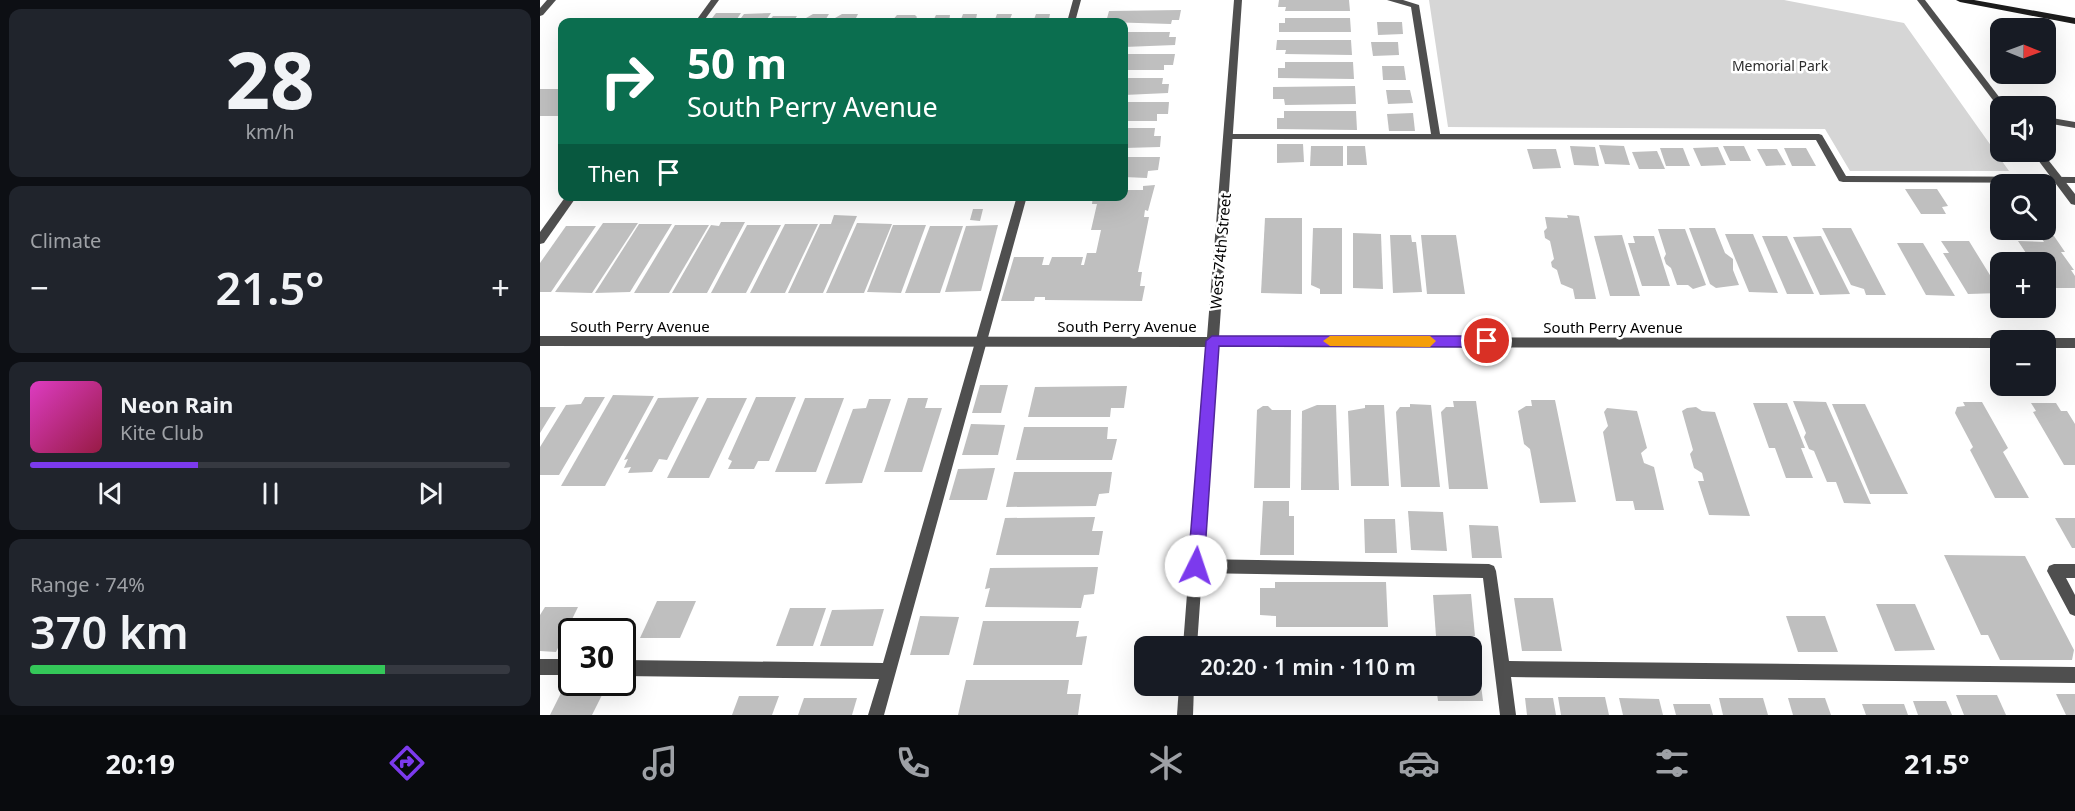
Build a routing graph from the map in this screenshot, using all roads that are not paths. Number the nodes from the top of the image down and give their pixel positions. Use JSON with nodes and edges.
{"nodes":[{"id":1,"x":552,"y":0,"type":"edge"},
{"id":2,"x":715,"y":0,"type":"edge"},
{"id":3,"x":1077,"y":0,"type":"edge"},
{"id":4,"x":1238,"y":0,"type":"edge"},
{"id":5,"x":1391,"y":0,"type":"edge"},
{"id":6,"x":1921,"y":0,"type":"edge"},
{"id":7,"x":1960,"y":0,"type":"edge"},
{"id":8,"x":540,"y":13,"type":"edge"},
{"id":9,"x":702,"y":18,"type":"edge"},
{"id":10,"x":1072,"y":18,"type":"edge"},
{"id":11,"x":2075,"y":21,"type":"edge"},
{"id":12,"x":1994,"y":96,"type":"edge"},
{"id":13,"x":2056,"y":122,"type":"edge"},
{"id":14,"x":2075,"y":125,"type":"edge"},
{"id":15,"x":1229,"y":137,"type":"junction"},
{"id":16,"x":1436,"y":137,"type":"junction"},
{"id":17,"x":2045,"y":162,"type":"edge"},
{"id":18,"x":2059,"y":180,"type":"junction"},
{"id":19,"x":2075,"y":180,"type":"edge"},
{"id":20,"x":568,"y":201,"type":"edge"},
{"id":21,"x":1021,"y":201,"type":"edge"},
{"id":22,"x":2075,"y":201,"type":"edge"},
{"id":23,"x":540,"y":240,"type":"edge"},
{"id":24,"x":540,"y":341,"type":"edge"},
{"id":25,"x":980,"y":341,"type":"junction"},
{"id":26,"x":1212,"y":341,"type":"junction"},
{"id":27,"x":1990,"y":343,"type":"edge"},
{"id":28,"x":2056,"y":343,"type":"edge"},
{"id":29,"x":2075,"y":343,"type":"edge"},
{"id":30,"x":1196,"y":566,"type":"junction"},
{"id":31,"x":2075,"y":571,"type":"edge"},
{"id":32,"x":2075,"y":609,"type":"edge"},
{"id":33,"x":1191,"y":636,"type":"edge"},
{"id":34,"x":540,"y":667,"type":"edge"},
{"id":35,"x":558,"y":667,"type":"edge"},
{"id":36,"x":636,"y":668,"type":"edge"},
{"id":37,"x":1502,"y":669,"type":"junction"},
{"id":38,"x":888,"y":671,"type":"junction"},
{"id":39,"x":2075,"y":675,"type":"edge"},
{"id":40,"x":1186,"y":696,"type":"edge"},
{"id":41,"x":876,"y":715,"type":"edge"},
{"id":42,"x":1185,"y":715,"type":"edge"},
{"id":43,"x":1508,"y":715,"type":"edge"}],
"edges":[{"from":1,"to":8,"type":"street"},
{"from":2,"to":9,"type":"street"},
{"from":3,"to":10,"type":"street"},
{"from":4,"to":15,"type":"street","name":"West 74th Street"},
{"from":5,"to":16,"type":"street"},
{"from":6,"to":12,"type":"street"},
{"from":7,"to":11,"type":"main road"},
{"from":13,"to":14,"type":"street"},
{"from":15,"to":16,"type":"street"},
{"from":15,"to":26,"type":"street","name":"West 74th Street"},
{"from":16,"to":18,"type":"street"},
{"from":17,"to":18,"type":"street"},
{"from":18,"to":19,"type":"street"},
{"from":18,"to":22,"type":"street"},
{"from":20,"to":23,"type":"street"},
{"from":21,"to":25,"type":"street"},
{"from":24,"to":25,"type":"street","name":"South Perry Avenue"},
{"from":25,"to":26,"type":"street","name":"South Perry Avenue"},
{"from":25,"to":38,"type":"street"},
{"from":26,"to":27,"type":"street","name":"South Perry Avenue"},
{"from":26,"to":30,"type":"street","name":"West 74th Street"},
{"from":28,"to":29,"type":"street"},
{"from":30,"to":33,"type":"street","name":"West 74th Street"},
{"from":30,"to":37,"type":"street"},
{"from":31,"to":32,"type":"street"},
{"from":34,"to":35,"type":"street"},
{"from":36,"to":38,"type":"street"},
{"from":37,"to":39,"type":"street"},
{"from":37,"to":43,"type":"street"},
{"from":38,"to":41,"type":"street"},
{"from":40,"to":42,"type":"street"}]}
